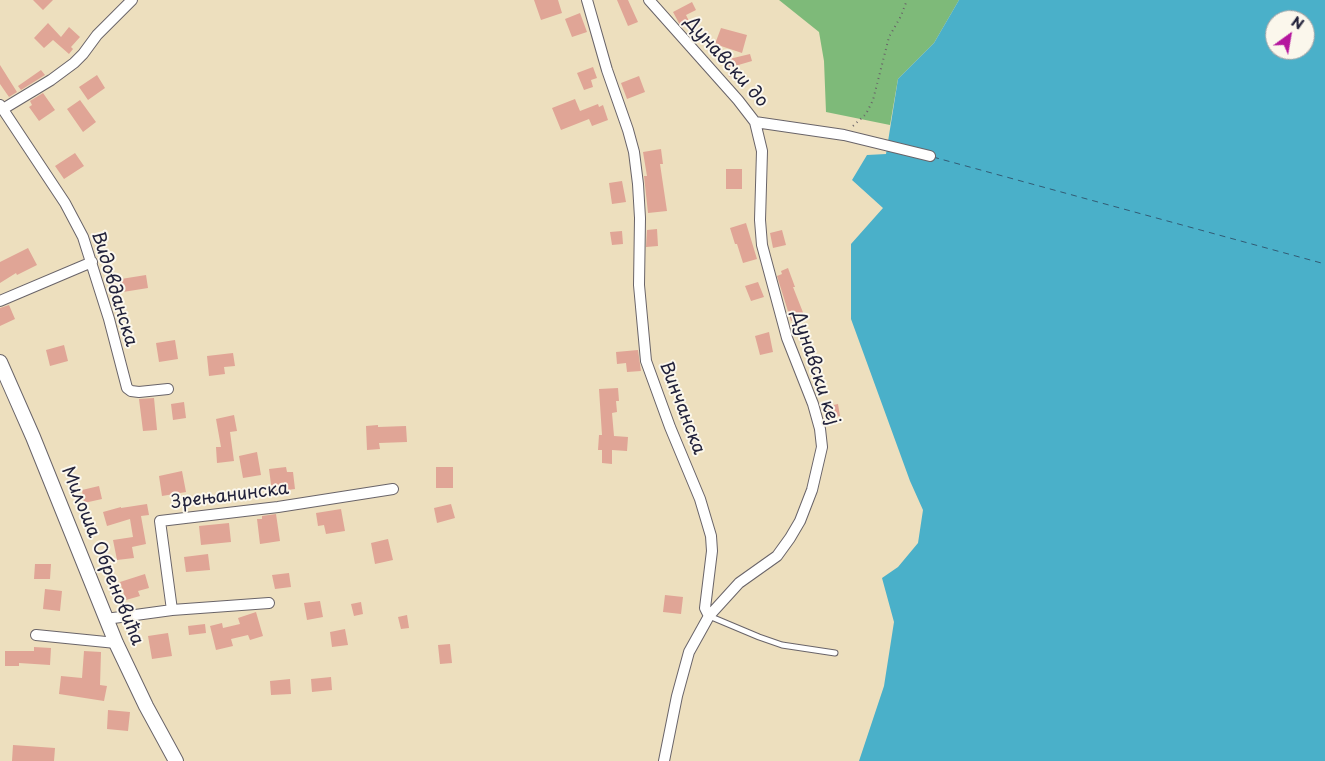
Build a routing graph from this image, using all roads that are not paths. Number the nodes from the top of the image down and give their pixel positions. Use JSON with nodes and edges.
{"nodes":[{"id":1,"x":132,"y":0,"type":"edge"},
{"id":2,"x":587,"y":0,"type":"edge"},
{"id":3,"x":649,"y":0,"type":"edge"},
{"id":4,"x":2,"y":107,"type":"edge"},
{"id":5,"x":755,"y":122,"type":"junction"},
{"id":6,"x":930,"y":156,"type":"dead end"},
{"id":7,"x":92,"y":262,"type":"junction"},
{"id":8,"x":0,"y":301,"type":"edge"},
{"id":9,"x":0,"y":362,"type":"edge"},
{"id":10,"x":168,"y":389,"type":"dead end"},
{"id":11,"x":393,"y":489,"type":"dead end"},
{"id":12,"x":268,"y":603,"type":"dead end"},
{"id":13,"x":172,"y":610,"type":"junction"},
{"id":14,"x":709,"y":616,"type":"junction"},
{"id":15,"x":106,"y":619,"type":"junction"},
{"id":16,"x":36,"y":635,"type":"dead end"},
{"id":17,"x":116,"y":643,"type":"junction"},
{"id":18,"x":835,"y":654,"type":"dead end"},
{"id":19,"x":176,"y":761,"type":"edge"},
{"id":20,"x":664,"y":761,"type":"edge"}],
"edges":[{"from":1,"to":4,"type":"street"},
{"from":2,"to":14,"type":"street","name":"Винчанска"},
{"from":3,"to":5,"type":"street","name":"Дунавски до"},
{"from":4,"to":7,"type":"street","name":"Видовданска"},
{"from":5,"to":6,"type":"street","name":"Дунавски до"},
{"from":5,"to":14,"type":"street","name":"Дунавски кеј"},
{"from":7,"to":8,"type":"street"},
{"from":7,"to":10,"type":"street","name":"Видовданска"},
{"from":9,"to":15,"type":"street","name":"Милоша Обреновића"},
{"from":11,"to":13,"type":"street","name":"Зрењанинска"},
{"from":12,"to":13,"type":"street"},
{"from":13,"to":15,"type":"street"},
{"from":14,"to":18,"type":"lane"},
{"from":14,"to":20,"type":"street"},
{"from":15,"to":17,"type":"street","name":"Милоша Обреновића"},
{"from":16,"to":17,"type":"street"},
{"from":17,"to":19,"type":"street","name":"Милоша Обреновића"}]}
